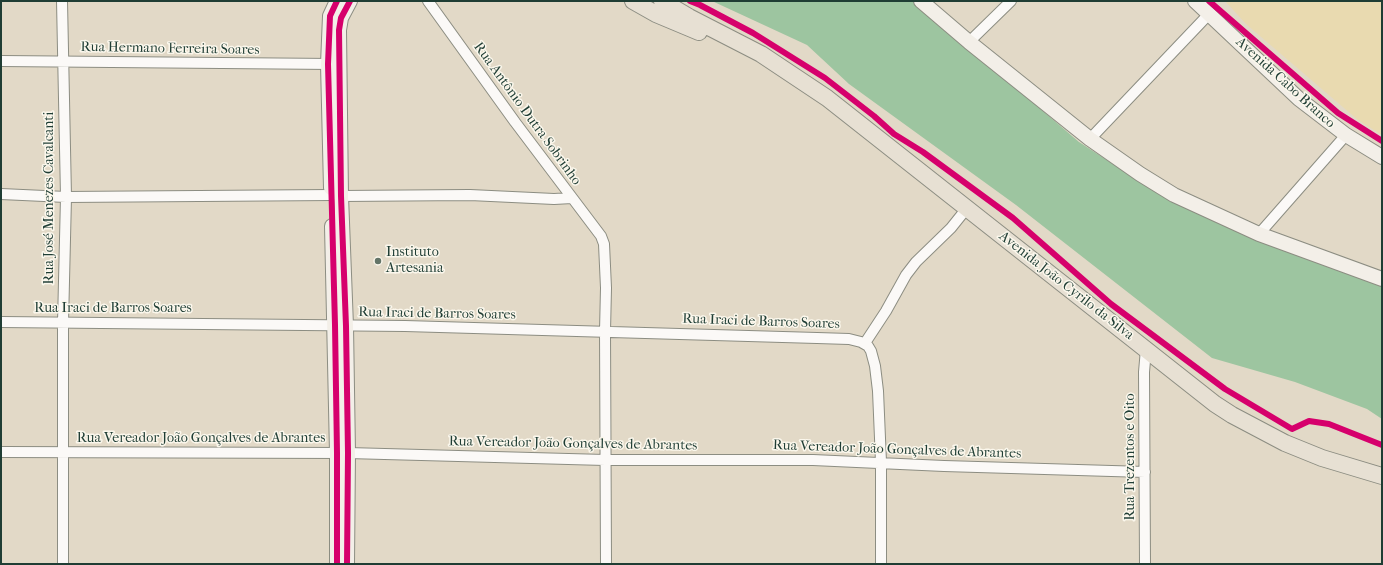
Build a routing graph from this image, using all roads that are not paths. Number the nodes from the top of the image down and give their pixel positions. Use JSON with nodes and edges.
{"nodes":[{"id":1,"x":62,"y":1,"type":"edge"},
{"id":2,"x":337,"y":1,"type":"edge"},
{"id":3,"x":350,"y":1,"type":"edge"},
{"id":4,"x":428,"y":1,"type":"edge"},
{"id":5,"x":633,"y":1,"type":"edge"},
{"id":6,"x":662,"y":1,"type":"edge"},
{"id":7,"x":921,"y":1,"type":"edge"},
{"id":8,"x":1011,"y":1,"type":"edge"},
{"id":9,"x":1195,"y":1,"type":"edge"},
{"id":10,"x":1209,"y":14,"type":"junction"},
{"id":11,"x":969,"y":42,"type":"junction"},
{"id":12,"x":769,"y":60,"type":"junction"},
{"id":13,"x":1,"y":61,"type":"edge"},
{"id":14,"x":63,"y":62,"type":"junction"},
{"id":15,"x":334,"y":64,"type":"junction"},
{"id":16,"x":1346,"y":135,"type":"junction"},
{"id":17,"x":1090,"y":139,"type":"junction"},
{"id":18,"x":1382,"y":156,"type":"edge"},
{"id":19,"x":1,"y":194,"type":"edge"},
{"id":20,"x":336,"y":196,"type":"junction"},
{"id":21,"x":66,"y":197,"type":"junction"},
{"id":22,"x":572,"y":198,"type":"junction"},
{"id":23,"x":967,"y":208,"type":"junction"},
{"id":24,"x":1258,"y":234,"type":"junction"},
{"id":25,"x":1382,"y":279,"type":"edge"},
{"id":26,"x":1,"y":322,"type":"edge"},
{"id":27,"x":63,"y":323,"type":"junction"},
{"id":28,"x":340,"y":325,"type":"junction"},
{"id":29,"x":605,"y":331,"type":"junction"},
{"id":30,"x":866,"y":344,"type":"junction"},
{"id":31,"x":1146,"y":349,"type":"junction"},
{"id":32,"x":1,"y":452,"type":"edge"},
{"id":33,"x":62,"y":453,"type":"junction"},
{"id":34,"x":342,"y":453,"type":"junction"},
{"id":35,"x":605,"y":460,"type":"junction"},
{"id":36,"x":881,"y":462,"type":"junction"},
{"id":37,"x":1145,"y":472,"type":"junction"},
{"id":38,"x":1382,"y":476,"type":"edge"},
{"id":39,"x":63,"y":564,"type":"edge"},
{"id":40,"x":337,"y":564,"type":"edge"},
{"id":41,"x":347,"y":564,"type":"edge"},
{"id":42,"x":606,"y":564,"type":"edge"},
{"id":43,"x":881,"y":564,"type":"edge"},
{"id":44,"x":1145,"y":564,"type":"edge"}],
"edges":[{"from":1,"to":14,"type":"street","name":"Rua José Menezes Cavalcanti"},
{"from":2,"to":15,"type":"main road"},
{"from":3,"to":15,"type":"main road"},
{"from":4,"to":22,"type":"street","name":"Rua Antônio Dutra Sobrinho"},
{"from":5,"to":12,"type":"main road","name":"Avenida João Cyrilo da Silva"},
{"from":6,"to":12,"type":"main road","name":"Avenida João Cyrilo da Silva"},
{"from":7,"to":11,"type":"main road"},
{"from":8,"to":11,"type":"street"},
{"from":9,"to":10,"type":"main road","name":"Avenida Cabo Branco"},
{"from":10,"to":16,"type":"main road","name":"Avenida Cabo Branco"},
{"from":10,"to":17,"type":"street"},
{"from":11,"to":17,"type":"main road"},
{"from":12,"to":23,"type":"main road","name":"Avenida João Cyrilo da Silva"},
{"from":13,"to":14,"type":"street","name":"Rua Hermano Ferreira Soares"},
{"from":14,"to":15,"type":"street","name":"Rua Hermano Ferreira Soares"},
{"from":14,"to":21,"type":"street","name":"Rua José Menezes Cavalcanti"},
{"from":15,"to":20,"type":"main road"},
{"from":16,"to":18,"type":"main road","name":"Avenida Cabo Branco"},
{"from":16,"to":24,"type":"street"},
{"from":17,"to":24,"type":"main road"},
{"from":19,"to":21,"type":"street"},
{"from":20,"to":21,"type":"street"},
{"from":20,"to":22,"type":"street"},
{"from":20,"to":28,"type":"main road"},
{"from":21,"to":27,"type":"street","name":"Rua José Menezes Cavalcanti"},
{"from":22,"to":29,"type":"street","name":"Rua Antônio Dutra Sobrinho"},
{"from":23,"to":30,"type":"street"},
{"from":23,"to":31,"type":"main road","name":"Avenida João Cyrilo da Silva"},
{"from":24,"to":25,"type":"main road"},
{"from":26,"to":27,"type":"street","name":"Rua Iraci de Barros Soares"},
{"from":27,"to":28,"type":"street","name":"Rua Iraci de Barros Soares"},
{"from":27,"to":33,"type":"street","name":"Rua José Menezes Cavalcanti"},
{"from":28,"to":29,"type":"street","name":"Rua Iraci de Barros Soares"},
{"from":28,"to":34,"type":"main road"},
{"from":29,"to":30,"type":"street","name":"Rua Iraci de Barros Soares"},
{"from":29,"to":35,"type":"street"},
{"from":30,"to":36,"type":"street"},
{"from":31,"to":37,"type":"street","name":"Rua Trezentos e Oito"},
{"from":31,"to":38,"type":"main road","name":"Avenida João Cyrilo da Silva"},
{"from":32,"to":33,"type":"street","name":"Rua Vereador João Gonçalves de Abrantes"},
{"from":33,"to":34,"type":"street","name":"Rua Vereador João Gonçalves de Abrantes"},
{"from":33,"to":39,"type":"street","name":"Rua José Menezes Cavalcanti"},
{"from":34,"to":35,"type":"street","name":"Rua Vereador João Gonçalves de Abrantes"},
{"from":34,"to":40,"type":"main road"},
{"from":34,"to":41,"type":"main road"},
{"from":35,"to":36,"type":"street","name":"Rua Vereador João Gonçalves de Abrantes"},
{"from":35,"to":42,"type":"street"},
{"from":36,"to":37,"type":"street","name":"Rua Vereador João Gonçalves de Abrantes"},
{"from":36,"to":43,"type":"street"},
{"from":37,"to":44,"type":"street","name":"Rua Trezentos e Oito"}]}
